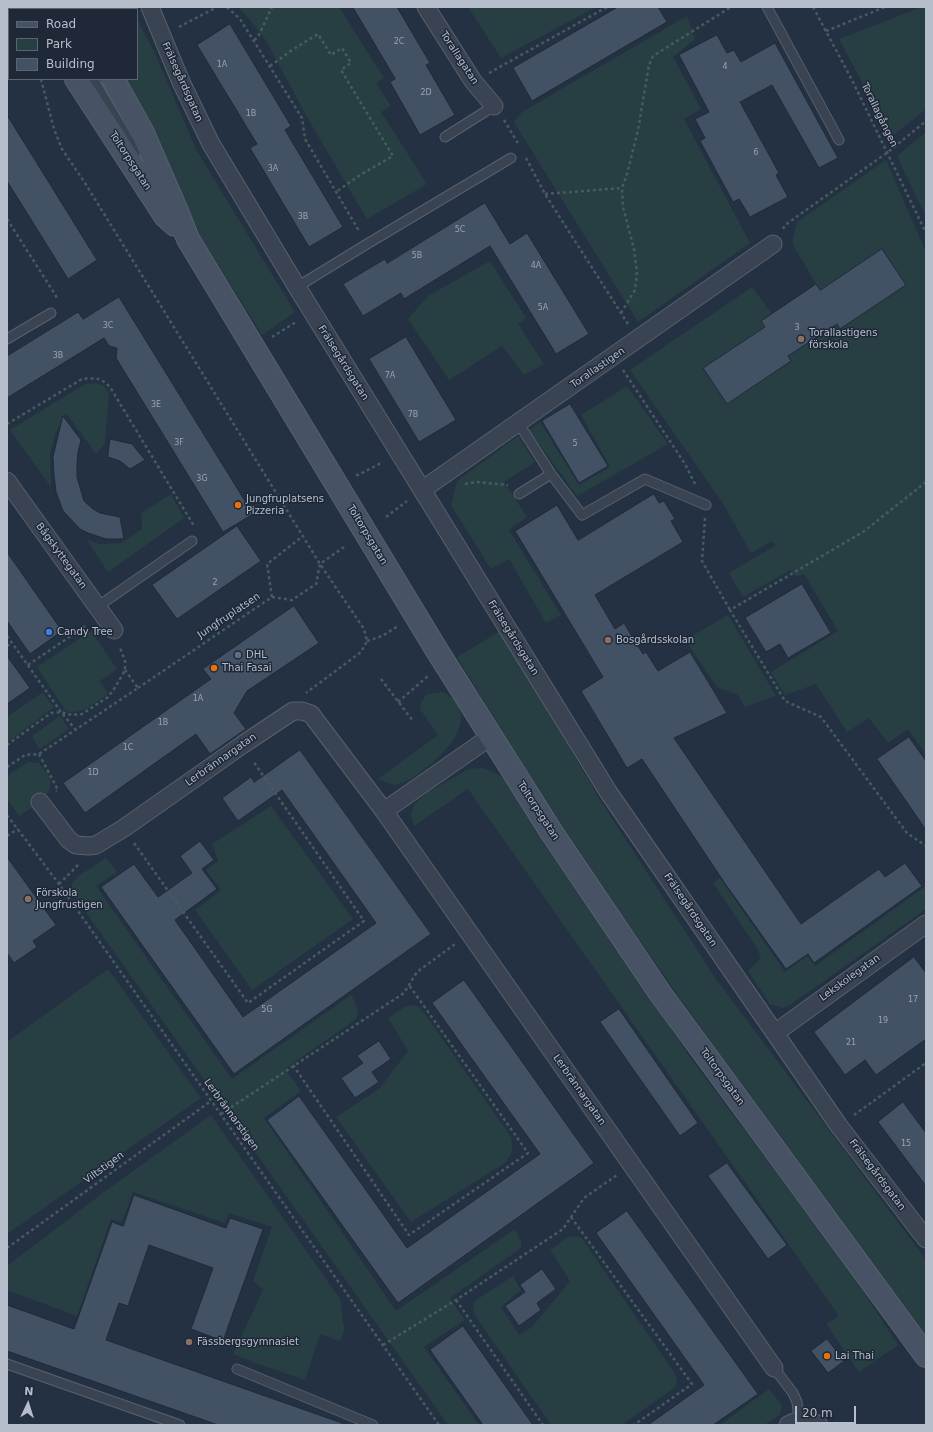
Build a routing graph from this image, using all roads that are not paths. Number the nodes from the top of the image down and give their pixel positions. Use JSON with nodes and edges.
{"nodes":[{"id":1,"x":150,"y":7,"type":"edge"},
{"id":2,"x":426,"y":7,"type":"edge"},
{"id":3,"x":766,"y":7,"type":"edge"},
{"id":4,"x":77,"y":80,"type":"edge"},
{"id":5,"x":94,"y":80,"type":"edge"},
{"id":6,"x":114,"y":80,"type":"edge"},
{"id":7,"x":494,"y":106,"type":"joint"},
{"id":8,"x":445,"y":137,"type":"dead end"},
{"id":9,"x":840,"y":140,"type":"dead end"},
{"id":10,"x":511,"y":158,"type":"dead end"},
{"id":11,"x":140,"y":159,"type":"dead end"},
{"id":12,"x":152,"y":179,"type":"dead end"},
{"id":13,"x":188,"y":240,"type":"junction"},
{"id":14,"x":773,"y":244,"type":"road end"},
{"id":15,"x":297,"y":288,"type":"junction"},
{"id":16,"x":51,"y":313,"type":"road end"},
{"id":17,"x":7,"y":339,"type":"edge"},
{"id":18,"x":519,"y":424,"type":"junction"},
{"id":19,"x":551,"y":474,"type":"junction"},
{"id":20,"x":7,"y":481,"type":"edge"},
{"id":21,"x":422,"y":490,"type":"junction"},
{"id":22,"x":519,"y":494,"type":"road end"},
{"id":23,"x":706,"y":505,"type":"dead end"},
{"id":24,"x":192,"y":541,"type":"road end"},
{"id":25,"x":100,"y":611,"type":"junction"},
{"id":26,"x":114,"y":630,"type":"road end"},
{"id":27,"x":490,"y":737,"type":"junction"},
{"id":28,"x":40,"y":802,"type":"road end"},
{"id":29,"x":384,"y":811,"type":"junction"},
{"id":30,"x":926,"y":924,"type":"edge"},
{"id":31,"x":775,"y":1033,"type":"junction"},
{"id":32,"x":926,"y":1240,"type":"edge"},
{"id":33,"x":926,"y":1356,"type":"edge"},
{"id":34,"x":7,"y":1364,"type":"edge"},
{"id":35,"x":774,"y":1368,"type":"joint"},
{"id":36,"x":237,"y":1369,"type":"dead end"},
{"id":37,"x":794,"y":1423,"type":"edge"},
{"id":38,"x":180,"y":1425,"type":"edge"},
{"id":39,"x":372,"y":1425,"type":"edge"},
{"id":40,"x":818,"y":1425,"type":"edge"}],
"edges":[{"from":1,"to":15,"type":"street","name":"Frälsegårdsgatan"},
{"from":2,"to":7,"type":"street","name":"Torallagatan"},
{"from":3,"to":9,"type":"lane"},
{"from":4,"to":13,"type":"street","name":"Toltorpsgatan"},
{"from":5,"to":11,"type":"lane"},
{"from":6,"to":13,"type":"street","name":"Toltorpsgatan"},
{"from":7,"to":8,"type":"lane"},
{"from":10,"to":15,"type":"lane"},
{"from":12,"to":13,"type":"lane"},
{"from":13,"to":27,"type":"street","name":"Toltorpsgatan"},
{"from":14,"to":18,"type":"street","name":"Torallastigen"},
{"from":15,"to":21,"type":"street","name":"Frälsegårdsgatan"},
{"from":16,"to":17,"type":"lane"},
{"from":18,"to":19,"type":"lane"},
{"from":18,"to":21,"type":"street","name":"Torallastigen"},
{"from":19,"to":22,"type":"lane"},
{"from":19,"to":23,"type":"lane"},
{"from":20,"to":25,"type":"street","name":"Bågskyttegatan"},
{"from":21,"to":31,"type":"street","name":"Frälsegårdsgatan"},
{"from":24,"to":25,"type":"lane"},
{"from":25,"to":26,"type":"street","name":"Bågskyttegatan"},
{"from":27,"to":29,"type":"street"},
{"from":27,"to":33,"type":"street","name":"Toltorpsgatan"},
{"from":28,"to":29,"type":"street","name":"Lerbrännargatan"},
{"from":29,"to":35,"type":"street","name":"Lerbrännargatan"},
{"from":30,"to":31,"type":"street","name":"Lekskolegatan"},
{"from":31,"to":32,"type":"street","name":"Frälsegårdsgatan"},
{"from":34,"to":38,"type":"lane"},
{"from":35,"to":37,"type":"lane"},
{"from":36,"to":39,"type":"lane"},
{"from":37,"to":40,"type":"street"}]}
